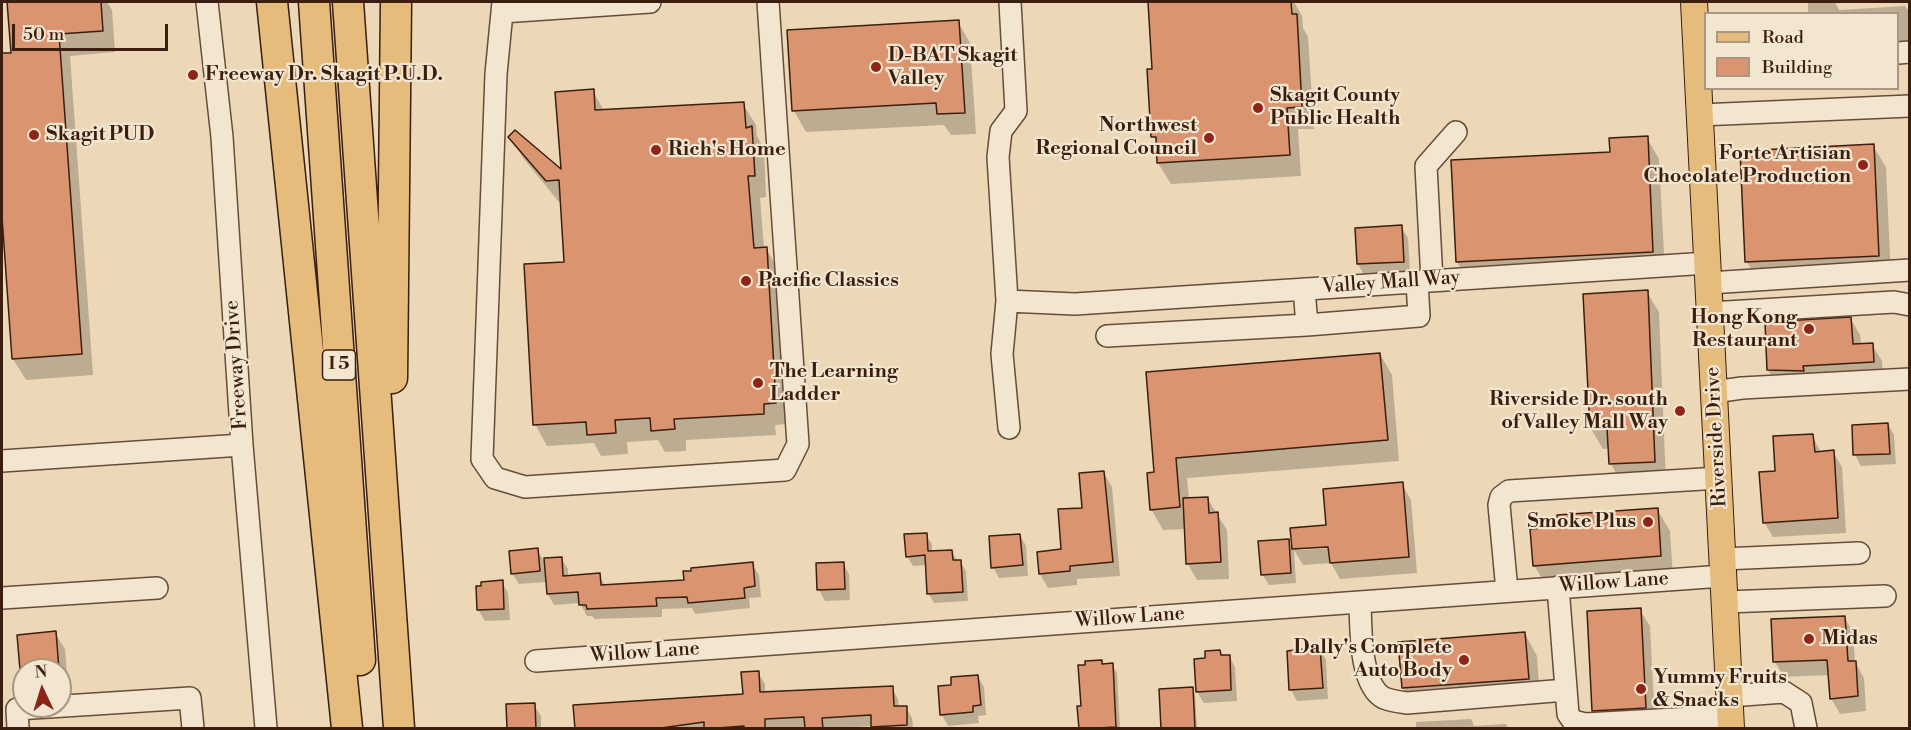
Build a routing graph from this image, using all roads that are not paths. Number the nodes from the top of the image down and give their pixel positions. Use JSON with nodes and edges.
{"nodes":[{"id":1,"x":207,"y":2,"type":"edge"},
{"id":2,"x":272,"y":2,"type":"edge"},
{"id":3,"x":314,"y":2,"type":"edge"},
{"id":4,"x":348,"y":2,"type":"edge"},
{"id":5,"x":396,"y":2,"type":"edge"},
{"id":6,"x":650,"y":2,"type":"edge"},
{"id":7,"x":768,"y":2,"type":"edge"},
{"id":8,"x":1010,"y":2,"type":"edge"},
{"id":9,"x":1695,"y":2,"type":"edge"},
{"id":10,"x":502,"y":7,"type":"edge"},
{"id":11,"x":1702,"y":62,"type":"edge"},
{"id":12,"x":1910,"y":106,"type":"edge"},
{"id":13,"x":1700,"y":115,"type":"junction"},
{"id":14,"x":1456,"y":132,"type":"dead end"},
{"id":15,"x":1910,"y":270,"type":"edge"},
{"id":16,"x":1708,"y":273,"type":"junction"},
{"id":17,"x":1424,"y":281,"type":"junction"},
{"id":18,"x":1304,"y":289,"type":"junction"},
{"id":19,"x":1007,"y":301,"type":"junction"},
{"id":20,"x":1103,"y":302,"type":"junction"},
{"id":21,"x":1910,"y":305,"type":"edge"},
{"id":22,"x":1710,"y":314,"type":"junction"},
{"id":23,"x":1307,"y":325,"type":"junction"},
{"id":24,"x":1910,"y":379,"type":"edge"},
{"id":25,"x":1714,"y":393,"type":"junction"},
{"id":26,"x":1009,"y":428,"type":"dead end"},
{"id":27,"x":242,"y":445,"type":"junction"},
{"id":28,"x":2,"y":461,"type":"edge"},
{"id":29,"x":1719,"y":478,"type":"junction"},
{"id":30,"x":385,"y":498,"type":"junction"},
{"id":31,"x":1859,"y":554,"type":"dead end"},
{"id":32,"x":1723,"y":567,"type":"junction"},
{"id":33,"x":1558,"y":587,"type":"junction"},
{"id":34,"x":157,"y":588,"type":"dead end"},
{"id":35,"x":1507,"y":591,"type":"junction"},
{"id":36,"x":1885,"y":596,"type":"dead end"},
{"id":37,"x":2,"y":598,"type":"edge"},
{"id":38,"x":1360,"y":602,"type":"junction"},
{"id":39,"x":1725,"y":603,"type":"junction"},
{"id":40,"x":536,"y":661,"type":"dead end"},
{"id":41,"x":1566,"y":690,"type":"junction"},
{"id":42,"x":1730,"y":713,"type":"edge"},
{"id":43,"x":18,"y":729,"type":"edge"},
{"id":44,"x":193,"y":729,"type":"edge"},
{"id":45,"x":266,"y":729,"type":"edge"},
{"id":46,"x":347,"y":729,"type":"edge"},
{"id":47,"x":364,"y":729,"type":"edge"},
{"id":48,"x":399,"y":729,"type":"edge"},
{"id":49,"x":1806,"y":729,"type":"edge"}],
"edges":[{"from":1,"to":27,"type":"street","name":"Freeway Drive"},
{"from":2,"to":46,"type":"highway"},
{"from":3,"to":47,"type":"highway","number":"I 5"},
{"from":4,"to":30,"type":"highway","number":"I 5"},
{"from":5,"to":30,"type":"highway"},
{"from":6,"to":10,"type":"street"},
{"from":7,"to":10,"type":"street"},
{"from":8,"to":19,"type":"street"},
{"from":9,"to":11,"type":"main road","name":"Riverside Drive"},
{"from":11,"to":13,"type":"main road","name":"Riverside Drive"},
{"from":12,"to":13,"type":"street"},
{"from":13,"to":16,"type":"main road","name":"Riverside Drive"},
{"from":14,"to":17,"type":"street"},
{"from":15,"to":16,"type":"street","name":"Valley Mall Way"},
{"from":16,"to":17,"type":"street","name":"Valley Mall Way"},
{"from":16,"to":22,"type":"main road","name":"Riverside Drive"},
{"from":17,"to":18,"type":"street","name":"Valley Mall Way"},
{"from":17,"to":23,"type":"street"},
{"from":18,"to":20,"type":"street","name":"Valley Mall Way"},
{"from":18,"to":23,"type":"street"},
{"from":19,"to":20,"type":"street","name":"Valley Mall Way"},
{"from":19,"to":26,"type":"street"},
{"from":20,"to":23,"type":"street"},
{"from":21,"to":22,"type":"street"},
{"from":22,"to":25,"type":"main road","name":"Riverside Drive"},
{"from":24,"to":25,"type":"street"},
{"from":25,"to":29,"type":"main road","name":"Riverside Drive"},
{"from":27,"to":28,"type":"street"},
{"from":27,"to":45,"type":"street","name":"Freeway Drive"},
{"from":29,"to":32,"type":"main road","name":"Riverside Drive"},
{"from":29,"to":35,"type":"street"},
{"from":30,"to":48,"type":"highway","number":"I 5"},
{"from":31,"to":32,"type":"street","name":"Willow Lane"},
{"from":32,"to":33,"type":"street","name":"Willow Lane"},
{"from":32,"to":39,"type":"main road","name":"Riverside Drive"},
{"from":33,"to":35,"type":"street","name":"Willow Lane"},
{"from":33,"to":41,"type":"street"},
{"from":34,"to":37,"type":"street"},
{"from":35,"to":38,"type":"street","name":"Willow Lane"},
{"from":36,"to":39,"type":"street"},
{"from":38,"to":40,"type":"street","name":"Willow Lane"},
{"from":38,"to":41,"type":"street"},
{"from":39,"to":42,"type":"main road","name":"Riverside Drive"},
{"from":41,"to":42,"type":"street"},
{"from":42,"to":49,"type":"street"},
{"from":43,"to":44,"type":"street"}]}
